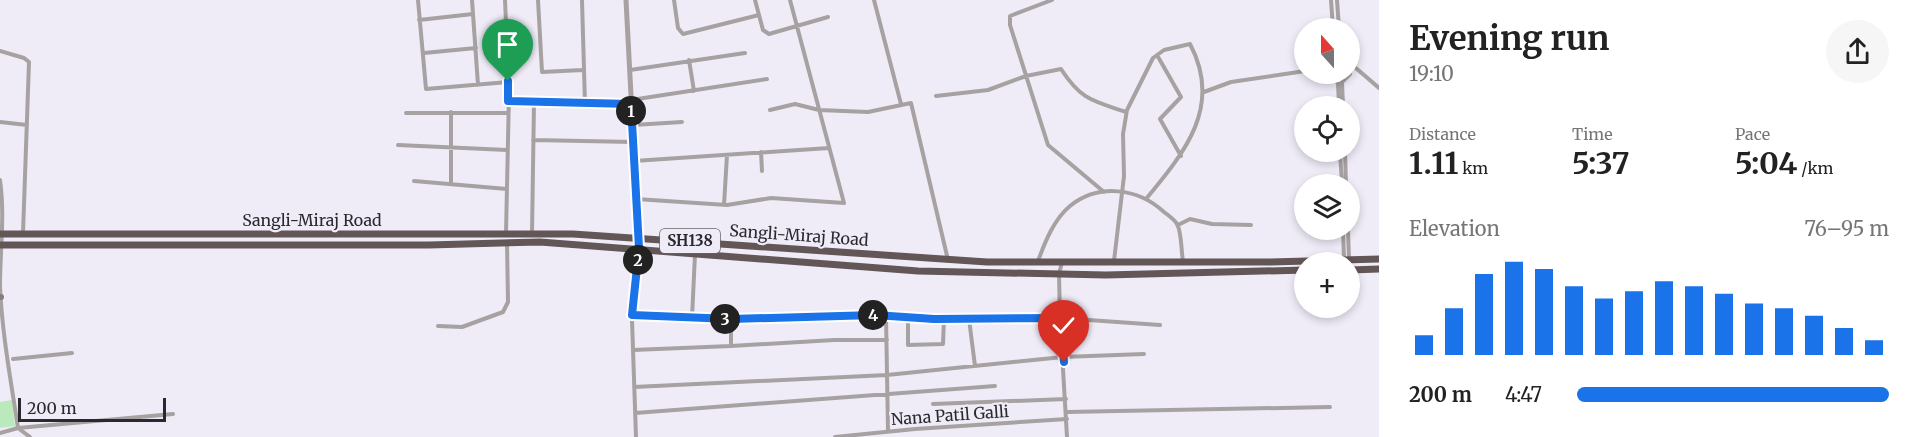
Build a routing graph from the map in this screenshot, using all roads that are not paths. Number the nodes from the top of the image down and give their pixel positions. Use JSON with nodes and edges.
{"nodes":[{"id":1,"x":418,"y":0,"type":"edge"},
{"id":2,"x":472,"y":0,"type":"edge"},
{"id":3,"x":505,"y":0,"type":"edge"},
{"id":4,"x":538,"y":0,"type":"edge"},
{"id":5,"x":582,"y":0,"type":"edge"},
{"id":6,"x":626,"y":0,"type":"edge"},
{"id":7,"x":674,"y":0,"type":"edge"},
{"id":8,"x":754,"y":0,"type":"edge"},
{"id":9,"x":790,"y":0,"type":"edge"},
{"id":10,"x":874,"y":0,"type":"edge"},
{"id":11,"x":1052,"y":0,"type":"edge"},
{"id":12,"x":1331,"y":0,"type":"edge"},
{"id":13,"x":1337,"y":0,"type":"edge"},
{"id":14,"x":473,"y":14,"type":"junction"},
{"id":15,"x":759,"y":15,"type":"junction"},
{"id":16,"x":828,"y":16,"type":"dead end"},
{"id":17,"x":1332,"y":18,"type":"edge"},
{"id":18,"x":1338,"y":18,"type":"edge"},
{"id":19,"x":419,"y":20,"type":"junction"},
{"id":20,"x":797,"y":26,"type":"junction"},
{"id":21,"x":476,"y":48,"type":"junction"},
{"id":22,"x":0,"y":51,"type":"edge"},
{"id":23,"x":424,"y":53,"type":"junction"},
{"id":24,"x":745,"y":53,"type":"dead end"},
{"id":25,"x":1157,"y":55,"type":"junction"},
{"id":26,"x":689,"y":60,"type":"junction"},
{"id":27,"x":583,"y":70,"type":"junction"},
{"id":28,"x":629,"y":70,"type":"junction"},
{"id":29,"x":1360,"y":72,"type":"edge"},
{"id":30,"x":1294,"y":73,"type":"edge"},
{"id":31,"x":1026,"y":76,"type":"junction"},
{"id":32,"x":767,"y":79,"type":"dead end"},
{"id":33,"x":508,"y":81,"type":"junction"},
{"id":34,"x":478,"y":85,"type":"junction"},
{"id":35,"x":1379,"y":88,"type":"edge"},
{"id":36,"x":694,"y":90,"type":"junction"},
{"id":37,"x":1204,"y":92,"type":"junction"},
{"id":38,"x":936,"y":96,"type":"dead end"},
{"id":39,"x":508,"y":101,"type":"junction"},
{"id":40,"x":534,"y":102,"type":"junction"},
{"id":41,"x":631,"y":102,"type":"junction"},
{"id":42,"x":585,"y":104,"type":"junction"},
{"id":43,"x":901,"y":104,"type":"junction"},
{"id":44,"x":770,"y":110,"type":"dead end"},
{"id":45,"x":819,"y":111,"type":"junction"},
{"id":46,"x":452,"y":112,"type":"junction"},
{"id":47,"x":1126,"y":112,"type":"junction"},
{"id":48,"x":406,"y":113,"type":"dead end"},
{"id":49,"x":508,"y":113,"type":"junction"},
{"id":50,"x":0,"y":122,"type":"edge"},
{"id":51,"x":682,"y":122,"type":"dead end"},
{"id":52,"x":27,"y":125,"type":"junction"},
{"id":53,"x":632,"y":125,"type":"junction"},
{"id":54,"x":533,"y":140,"type":"junction"},
{"id":55,"x":633,"y":142,"type":"junction"},
{"id":56,"x":398,"y":146,"type":"dead end"},
{"id":57,"x":451,"y":148,"type":"junction"},
{"id":58,"x":829,"y":148,"type":"junction"},
{"id":59,"x":507,"y":150,"type":"junction"},
{"id":60,"x":762,"y":152,"type":"junction"},
{"id":61,"x":727,"y":155,"type":"junction"},
{"id":62,"x":1181,"y":156,"type":"junction"},
{"id":63,"x":633,"y":161,"type":"junction"},
{"id":64,"x":762,"y":171,"type":"dead end"},
{"id":65,"x":0,"y":180,"type":"edge"},
{"id":66,"x":414,"y":181,"type":"dead end"},
{"id":67,"x":451,"y":184,"type":"junction"},
{"id":68,"x":507,"y":189,"type":"junction"},
{"id":69,"x":1122,"y":191,"type":"junction"},
{"id":70,"x":1104,"y":192,"type":"junction"},
{"id":71,"x":636,"y":199,"type":"junction"},
{"id":72,"x":1146,"y":199,"type":"junction"},
{"id":73,"x":724,"y":205,"type":"junction"},
{"id":74,"x":1178,"y":225,"type":"junction"},
{"id":75,"x":1251,"y":225,"type":"dead end"},
{"id":76,"x":2,"y":234,"type":"edge"},
{"id":77,"x":23,"y":234,"type":"junction"},
{"id":78,"x":506,"y":234,"type":"junction"},
{"id":79,"x":532,"y":234,"type":"junction"},
{"id":80,"x":638,"y":238,"type":"junction"},
{"id":81,"x":507,"y":243,"type":"junction"},
{"id":82,"x":1,"y":245,"type":"edge"},
{"id":83,"x":639,"y":248,"type":"junction"},
{"id":84,"x":695,"y":253,"type":"junction"},
{"id":85,"x":1,"y":256,"type":"edge"},
{"id":86,"x":1379,"y":258,"type":"edge"},
{"id":87,"x":1360,"y":259,"type":"edge"},
{"id":88,"x":1294,"y":260,"type":"edge"},
{"id":89,"x":948,"y":261,"type":"junction"},
{"id":90,"x":1038,"y":262,"type":"junction"},
{"id":91,"x":1062,"y":262,"type":"junction"},
{"id":92,"x":1113,"y":262,"type":"junction"},
{"id":93,"x":1183,"y":262,"type":"junction"},
{"id":94,"x":1379,"y":269,"type":"edge"},
{"id":95,"x":1294,"y":270,"type":"edge"},
{"id":96,"x":1360,"y":270,"type":"edge"},
{"id":97,"x":1059,"y":274,"type":"junction"},
{"id":98,"x":0,"y":283,"type":"edge"},
{"id":99,"x":0,"y":297,"type":"edge"},
{"id":100,"x":632,"y":315,"type":"junction"},
{"id":101,"x":886,"y":316,"type":"junction"},
{"id":102,"x":908,"y":317,"type":"junction"},
{"id":103,"x":692,"y":318,"type":"junction"},
{"id":104,"x":1060,"y":318,"type":"junction"},
{"id":105,"x":731,"y":319,"type":"junction"},
{"id":106,"x":944,"y":319,"type":"junction"},
{"id":107,"x":969,"y":319,"type":"junction"},
{"id":108,"x":1,"y":322,"type":"edge"},
{"id":109,"x":1160,"y":325,"type":"dead end"},
{"id":110,"x":438,"y":326,"type":"dead end"},
{"id":111,"x":887,"y":340,"type":"junction"},
{"id":112,"x":731,"y":346,"type":"junction"},
{"id":113,"x":633,"y":350,"type":"junction"},
{"id":114,"x":72,"y":353,"type":"dead end"},
{"id":115,"x":1144,"y":354,"type":"dead end"},
{"id":116,"x":1063,"y":357,"type":"junction"},
{"id":117,"x":13,"y":359,"type":"dead end"},
{"id":118,"x":975,"y":366,"type":"junction"},
{"id":119,"x":887,"y":375,"type":"junction"},
{"id":120,"x":994,"y":386,"type":"dead end"},
{"id":121,"x":634,"y":387,"type":"junction"},
{"id":122,"x":888,"y":392,"type":"junction"},
{"id":123,"x":1066,"y":399,"type":"junction"},
{"id":124,"x":933,"y":404,"type":"dead end"},
{"id":125,"x":1329,"y":407,"type":"dead end"},
{"id":126,"x":1067,"y":412,"type":"junction"},
{"id":127,"x":635,"y":413,"type":"junction"},
{"id":128,"x":173,"y":414,"type":"dead end"},
{"id":129,"x":1067,"y":419,"type":"junction"},
{"id":130,"x":18,"y":428,"type":"junction"},
{"id":131,"x":888,"y":431,"type":"junction"},
{"id":132,"x":0,"y":433,"type":"edge"},
{"id":133,"x":30,"y":437,"type":"edge"},
{"id":134,"x":636,"y":437,"type":"edge"},
{"id":135,"x":835,"y":437,"type":"edge"},
{"id":136,"x":1067,"y":437,"type":"edge"}],
"edges":[{"from":1,"to":19,"type":"street"},
{"from":2,"to":14,"type":"street"},
{"from":3,"to":33,"type":"street"},
{"from":4,"to":27,"type":"street"},
{"from":5,"to":27,"type":"street"},
{"from":6,"to":28,"type":"street"},
{"from":7,"to":15,"type":"street"},
{"from":8,"to":15,"type":"street"},
{"from":9,"to":20,"type":"street"},
{"from":10,"to":43,"type":"street"},
{"from":11,"to":31,"type":"street"},
{"from":12,"to":17,"type":"street"},
{"from":13,"to":18,"type":"street"},
{"from":14,"to":19,"type":"street"},
{"from":14,"to":21,"type":"street"},
{"from":15,"to":20,"type":"street"},
{"from":16,"to":20,"type":"street"},
{"from":19,"to":23,"type":"street"},
{"from":20,"to":45,"type":"street"},
{"from":21,"to":23,"type":"street"},
{"from":21,"to":34,"type":"street"},
{"from":22,"to":52,"type":"street"},
{"from":23,"to":34,"type":"street"},
{"from":24,"to":26,"type":"street"},
{"from":25,"to":37,"type":"street"},
{"from":25,"to":47,"type":"street"},
{"from":25,"to":62,"type":"street"},
{"from":26,"to":28,"type":"street"},
{"from":26,"to":36,"type":"street"},
{"from":27,"to":42,"type":"street"},
{"from":28,"to":41,"type":"street"},
{"from":29,"to":35,"type":"street"},
{"from":30,"to":37,"type":"street"},
{"from":31,"to":38,"type":"street"},
{"from":31,"to":47,"type":"street"},
{"from":31,"to":70,"type":"street"},
{"from":32,"to":36,"type":"street"},
{"from":33,"to":34,"type":"street"},
{"from":33,"to":39,"type":"street"},
{"from":36,"to":41,"type":"street"},
{"from":37,"to":62,"type":"street"},
{"from":39,"to":40,"type":"street"},
{"from":39,"to":49,"type":"street"},
{"from":40,"to":42,"type":"street"},
{"from":40,"to":54,"type":"street"},
{"from":41,"to":42,"type":"street"},
{"from":41,"to":53,"type":"street"},
{"from":43,"to":45,"type":"street"},
{"from":43,"to":89,"type":"street"},
{"from":44,"to":45,"type":"street"},
{"from":45,"to":58,"type":"street"},
{"from":46,"to":48,"type":"street"},
{"from":46,"to":49,"type":"street"},
{"from":46,"to":57,"type":"street"},
{"from":47,"to":69,"type":"street"},
{"from":49,"to":59,"type":"street"},
{"from":50,"to":52,"type":"street"},
{"from":51,"to":53,"type":"street"},
{"from":52,"to":77,"type":"street"},
{"from":53,"to":55,"type":"street"},
{"from":54,"to":55,"type":"street"},
{"from":54,"to":79,"type":"street"},
{"from":55,"to":63,"type":"street"},
{"from":56,"to":57,"type":"street"},
{"from":57,"to":59,"type":"street"},
{"from":57,"to":67,"type":"street"},
{"from":58,"to":60,"type":"street"},
{"from":58,"to":73,"type":"street"},
{"from":59,"to":68,"type":"street"},
{"from":60,"to":61,"type":"street"},
{"from":60,"to":64,"type":"street"},
{"from":61,"to":63,"type":"street"},
{"from":61,"to":73,"type":"street"},
{"from":62,"to":72,"type":"street"},
{"from":63,"to":71,"type":"street"},
{"from":65,"to":76,"type":"street"},
{"from":66,"to":67,"type":"street"},
{"from":67,"to":68,"type":"street"},
{"from":68,"to":78,"type":"street"},
{"from":69,"to":70,"type":"street"},
{"from":69,"to":72,"type":"street"},
{"from":69,"to":92,"type":"street"},
{"from":70,"to":90,"type":"street"},
{"from":71,"to":73,"type":"street"},
{"from":71,"to":80,"type":"street"},
{"from":72,"to":74,"type":"street"},
{"from":74,"to":75,"type":"street"},
{"from":74,"to":93,"type":"street"},
{"from":76,"to":77,"type":"highway","name":"Sangli-Miraj Road","number":"SH138"},
{"from":76,"to":82,"type":"street"},
{"from":77,"to":78,"type":"highway","name":"Sangli-Miraj Road","number":"SH138"},
{"from":78,"to":79,"type":"highway","name":"Sangli-Miraj Road","number":"SH138"},
{"from":79,"to":80,"type":"highway","name":"Sangli-Miraj Road","number":"SH138"},
{"from":80,"to":83,"type":"street"},
{"from":80,"to":89,"type":"highway","name":"Sangli-Miraj Road","number":"SH138"},
{"from":81,"to":82,"type":"highway","name":"Sangli-Miraj Road"},
{"from":81,"to":83,"type":"highway","name":"Sangli-Miraj Road"},
{"from":81,"to":110,"type":"street"},
{"from":82,"to":85,"type":"street"},
{"from":83,"to":84,"type":"highway","name":"Sangli-Miraj Road"},
{"from":83,"to":100,"type":"street"},
{"from":84,"to":97,"type":"highway","name":"Sangli-Miraj Road"},
{"from":84,"to":103,"type":"street"},
{"from":85,"to":98,"type":"street"},
{"from":86,"to":87,"type":"highway","name":"Sangli-Miraj Road","number":"SH138"},
{"from":88,"to":93,"type":"highway","name":"Sangli-Miraj Road","number":"SH138"},
{"from":89,"to":90,"type":"highway","name":"Sangli-Miraj Road","number":"SH138"},
{"from":90,"to":91,"type":"highway","name":"Sangli-Miraj Road","number":"SH138"},
{"from":91,"to":92,"type":"highway","name":"Sangli-Miraj Road","number":"SH138"},
{"from":91,"to":97,"type":"street"},
{"from":92,"to":93,"type":"highway","name":"Sangli-Miraj Road","number":"SH138"},
{"from":94,"to":96,"type":"highway"},
{"from":95,"to":97,"type":"highway","name":"Sangli-Miraj Road"},
{"from":97,"to":104,"type":"street"},
{"from":98,"to":99,"type":"street"},
{"from":99,"to":108,"type":"street"},
{"from":100,"to":103,"type":"street"},
{"from":100,"to":113,"type":"street"},
{"from":101,"to":102,"type":"street"},
{"from":101,"to":105,"type":"street"},
{"from":101,"to":111,"type":"street"},
{"from":102,"to":106,"type":"street"},
{"from":102,"to":106,"type":"street"},
{"from":103,"to":105,"type":"street"},
{"from":104,"to":107,"type":"street"},
{"from":104,"to":109,"type":"street"},
{"from":104,"to":116,"type":"street"},
{"from":105,"to":112,"type":"street"},
{"from":106,"to":107,"type":"street"},
{"from":107,"to":118,"type":"street"},
{"from":108,"to":130,"type":"street"},
{"from":111,"to":112,"type":"street"},
{"from":111,"to":119,"type":"street"},
{"from":112,"to":113,"type":"street"},
{"from":113,"to":121,"type":"street"},
{"from":114,"to":117,"type":"street"},
{"from":115,"to":116,"type":"street"},
{"from":116,"to":118,"type":"street"},
{"from":116,"to":123,"type":"street"},
{"from":118,"to":119,"type":"street"},
{"from":119,"to":121,"type":"street"},
{"from":119,"to":122,"type":"street"},
{"from":120,"to":122,"type":"street"},
{"from":121,"to":127,"type":"street"},
{"from":122,"to":127,"type":"street"},
{"from":122,"to":131,"type":"street"},
{"from":123,"to":124,"type":"street"},
{"from":123,"to":126,"type":"street"},
{"from":125,"to":126,"type":"street"},
{"from":126,"to":129,"type":"street"},
{"from":127,"to":134,"type":"street"},
{"from":128,"to":130,"type":"street"},
{"from":129,"to":131,"type":"street","name":"Nana Patil Galli"},
{"from":129,"to":136,"type":"street"},
{"from":130,"to":132,"type":"street"},
{"from":130,"to":133,"type":"street"},
{"from":131,"to":135,"type":"street","name":"Nana Patil Galli"}]}
